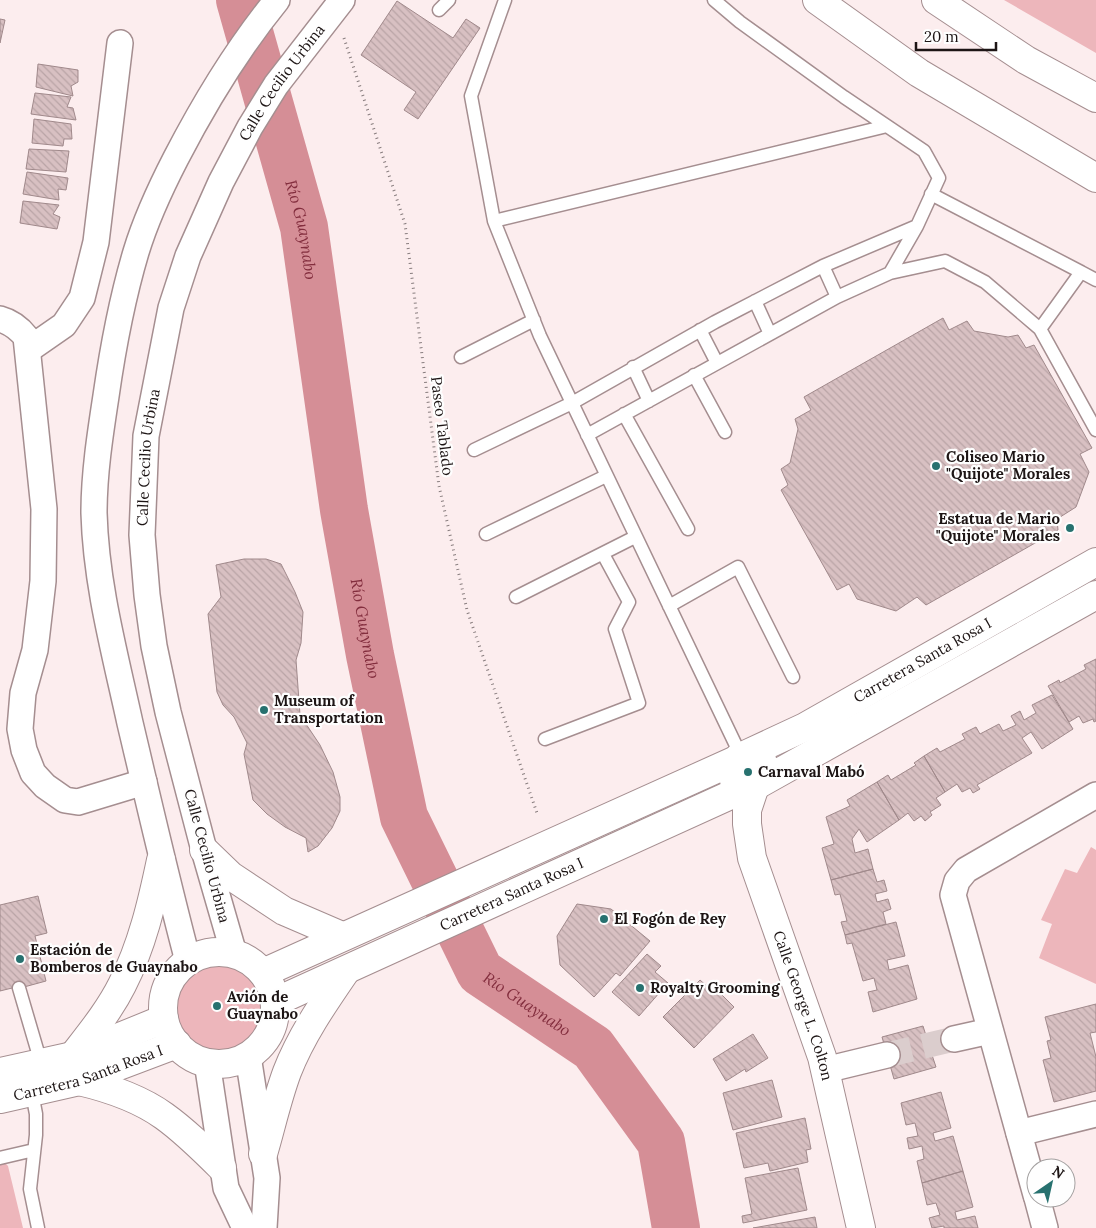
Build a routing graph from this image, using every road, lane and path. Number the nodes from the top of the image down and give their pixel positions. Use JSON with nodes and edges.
{"nodes":[{"id":1,"x":277,"y":0,"type":"edge"},
{"id":2,"x":342,"y":0,"type":"edge"},
{"id":3,"x":448,"y":0,"type":"edge"},
{"id":4,"x":505,"y":0,"type":"edge"},
{"id":5,"x":714,"y":0,"type":"edge"},
{"id":6,"x":817,"y":0,"type":"edge"},
{"id":7,"x":936,"y":0,"type":"edge"},
{"id":8,"x":439,"y":10,"type":"dead end"},
{"id":9,"x":344,"y":35,"type":"dead end"},
{"id":10,"x":120,"y":43,"type":"dead end"},
{"id":11,"x":1096,"y":98,"type":"edge"},
{"id":12,"x":887,"y":126,"type":"junction"},
{"id":13,"x":1096,"y":178,"type":"edge"},
{"id":14,"x":931,"y":194,"type":"junction"},
{"id":15,"x":494,"y":221,"type":"junction"},
{"id":16,"x":917,"y":226,"type":"junction"},
{"id":17,"x":823,"y":266,"type":"junction"},
{"id":18,"x":1081,"y":272,"type":"junction"},
{"id":19,"x":890,"y":273,"type":"junction"},
{"id":20,"x":1096,"y":280,"type":"edge"},
{"id":21,"x":837,"y":297,"type":"junction"},
{"id":22,"x":755,"y":301,"type":"junction"},
{"id":23,"x":0,"y":319,"type":"edge"},
{"id":24,"x":534,"y":320,"type":"junction"},
{"id":25,"x":1040,"y":329,"type":"junction"},
{"id":26,"x":700,"y":330,"type":"junction"},
{"id":27,"x":770,"y":334,"type":"junction"},
{"id":28,"x":28,"y":350,"type":"junction"},
{"id":29,"x":461,"y":357,"type":"dead end"},
{"id":30,"x":717,"y":363,"type":"junction"},
{"id":31,"x":633,"y":367,"type":"junction"},
{"id":32,"x":694,"y":376,"type":"junction"},
{"id":33,"x":649,"y":401,"type":"junction"},
{"id":34,"x":572,"y":403,"type":"junction"},
{"id":35,"x":624,"y":414,"type":"junction"},
{"id":36,"x":1096,"y":430,"type":"edge"},
{"id":37,"x":725,"y":432,"type":"dead end"},
{"id":38,"x":587,"y":435,"type":"junction"},
{"id":39,"x":474,"y":450,"type":"dead end"},
{"id":40,"x":606,"y":476,"type":"junction"},
{"id":41,"x":688,"y":529,"type":"dead end"},
{"id":42,"x":486,"y":534,"type":"dead end"},
{"id":43,"x":636,"y":537,"type":"junction"},
{"id":44,"x":603,"y":554,"type":"junction"},
{"id":45,"x":1096,"y":562,"type":"edge"},
{"id":46,"x":1096,"y":595,"type":"edge"},
{"id":47,"x":516,"y":597,"type":"dead end"},
{"id":48,"x":669,"y":606,"type":"junction"},
{"id":49,"x":793,"y":677,"type":"dead end"},
{"id":50,"x":545,"y":739,"type":"dead end"},
{"id":51,"x":741,"y":757,"type":"junction"},
{"id":52,"x":144,"y":782,"type":"junction"},
{"id":53,"x":754,"y":786,"type":"junction"},
{"id":54,"x":1096,"y":794,"type":"edge"},
{"id":55,"x":538,"y":816,"type":"dead end"},
{"id":56,"x":204,"y":850,"type":"junction"},
{"id":57,"x":161,"y":860,"type":"junction"},
{"id":58,"x":342,"y":936,"type":"junction"},
{"id":59,"x":234,"y":954,"type":"junction"},
{"id":60,"x":188,"y":961,"type":"junction"},
{"id":61,"x":345,"y":972,"type":"junction"},
{"id":62,"x":262,"y":973,"type":"junction"},
{"id":63,"x":19,"y":988,"type":"dead end"},
{"id":64,"x":275,"y":1002,"type":"junction"},
{"id":65,"x":164,"y":1019,"type":"junction"},
{"id":66,"x":990,"y":1031,"type":"junction"},
{"id":67,"x":954,"y":1039,"type":"tunnel mouth"},
{"id":68,"x":177,"y":1044,"type":"junction"},
{"id":69,"x":887,"y":1055,"type":"tunnel mouth"},
{"id":70,"x":248,"y":1056,"type":"junction"},
{"id":71,"x":206,"y":1062,"type":"junction"},
{"id":72,"x":76,"y":1068,"type":"junction"},
{"id":73,"x":825,"y":1070,"type":"junction"},
{"id":74,"x":25,"y":1073,"type":"edge"},
{"id":75,"x":0,"y":1099,"type":"edge"},
{"id":76,"x":1096,"y":1114,"type":"edge"},
{"id":77,"x":1018,"y":1133,"type":"junction"},
{"id":78,"x":34,"y":1150,"type":"junction"},
{"id":79,"x":263,"y":1154,"type":"junction"},
{"id":80,"x":0,"y":1158,"type":"edge"},
{"id":81,"x":1026,"y":1161,"type":"edge"},
{"id":82,"x":222,"y":1168,"type":"junction"},
{"id":83,"x":1039,"y":1208,"type":"edge"},
{"id":84,"x":38,"y":1228,"type":"edge"},
{"id":85,"x":245,"y":1228,"type":"edge"},
{"id":86,"x":264,"y":1228,"type":"edge"},
{"id":87,"x":861,"y":1228,"type":"edge"},
{"id":88,"x":1045,"y":1228,"type":"edge"}],
"edges":[{"from":1,"to":52,"type":"street"},
{"from":2,"to":56,"type":"street","name":"Calle Cecilio Urbina"},
{"from":3,"to":8,"type":"lane"},
{"from":4,"to":15,"type":"lane"},
{"from":5,"to":12,"type":"lane"},
{"from":6,"to":13,"type":"street"},
{"from":7,"to":11,"type":"street"},
{"from":9,"to":55,"type":"path","name":"Paseo Tablado"},
{"from":10,"to":28,"type":"street"},
{"from":12,"to":14,"type":"lane"},
{"from":12,"to":15,"type":"lane"},
{"from":14,"to":16,"type":"lane"},
{"from":14,"to":18,"type":"lane"},
{"from":15,"to":24,"type":"lane"},
{"from":16,"to":17,"type":"lane"},
{"from":16,"to":19,"type":"lane"},
{"from":17,"to":21,"type":"lane"},
{"from":17,"to":22,"type":"lane"},
{"from":18,"to":20,"type":"lane"},
{"from":18,"to":25,"type":"lane"},
{"from":19,"to":21,"type":"lane"},
{"from":19,"to":25,"type":"lane"},
{"from":21,"to":27,"type":"lane"},
{"from":22,"to":26,"type":"lane"},
{"from":22,"to":27,"type":"lane"},
{"from":23,"to":28,"type":"street"},
{"from":24,"to":29,"type":"lane"},
{"from":24,"to":34,"type":"lane"},
{"from":25,"to":36,"type":"lane"},
{"from":26,"to":30,"type":"lane"},
{"from":26,"to":31,"type":"lane"},
{"from":27,"to":30,"type":"lane"},
{"from":28,"to":52,"type":"street"},
{"from":30,"to":32,"type":"lane"},
{"from":31,"to":33,"type":"lane"},
{"from":31,"to":34,"type":"lane"},
{"from":32,"to":33,"type":"lane"},
{"from":32,"to":37,"type":"lane"},
{"from":33,"to":35,"type":"lane"},
{"from":34,"to":38,"type":"lane"},
{"from":34,"to":39,"type":"lane"},
{"from":35,"to":38,"type":"lane"},
{"from":35,"to":41,"type":"lane"},
{"from":38,"to":40,"type":"lane"},
{"from":40,"to":42,"type":"lane"},
{"from":40,"to":43,"type":"lane"},
{"from":43,"to":44,"type":"lane"},
{"from":43,"to":48,"type":"lane"},
{"from":44,"to":47,"type":"lane"},
{"from":44,"to":50,"type":"lane"},
{"from":45,"to":51,"type":"street","name":"Carretera Santa Rosa I"},
{"from":46,"to":53,"type":"street","name":"Carretera Santa Rosa I"},
{"from":48,"to":49,"type":"lane"},
{"from":48,"to":51,"type":"lane"},
{"from":51,"to":53,"type":"street"},
{"from":51,"to":58,"type":"street","name":"Carretera Santa Rosa I"},
{"from":52,"to":57,"type":"street"},
{"from":53,"to":61,"type":"street","name":"Carretera Santa Rosa I"},
{"from":53,"to":73,"type":"street","name":"Calle George L. Colton"},
{"from":54,"to":66,"type":"street"},
{"from":56,"to":58,"type":"street"},
{"from":56,"to":59,"type":"street","name":"Calle Cecilio Urbina"},
{"from":57,"to":60,"type":"street"},
{"from":57,"to":72,"type":"street"},
{"from":58,"to":62,"type":"street","name":"Carretera Santa Rosa I"},
{"from":59,"to":60,"type":"street"},
{"from":59,"to":62,"type":"street"},
{"from":60,"to":65,"type":"street"},
{"from":61,"to":64,"type":"street","name":"Carretera Santa Rosa I"},
{"from":61,"to":79,"type":"street"},
{"from":62,"to":64,"type":"street"},
{"from":63,"to":74,"type":"lane"},
{"from":64,"to":70,"type":"street"},
{"from":65,"to":68,"type":"street"},
{"from":65,"to":72,"type":"street","name":"Carretera Santa Rosa I"},
{"from":66,"to":67,"type":"street"},
{"from":66,"to":77,"type":"street"},
{"from":68,"to":71,"type":"street"},
{"from":68,"to":72,"type":"street","name":"Carretera Santa Rosa I"},
{"from":69,"to":73,"type":"street"},
{"from":70,"to":71,"type":"street"},
{"from":70,"to":79,"type":"street"},
{"from":71,"to":82,"type":"street"},
{"from":72,"to":74,"type":"street","name":"Carretera Santa Rosa I"},
{"from":72,"to":82,"type":"street"},
{"from":73,"to":87,"type":"street","name":"Calle George L. Colton"},
{"from":74,"to":75,"type":"street","name":"Carretera Santa Rosa I"},
{"from":74,"to":78,"type":"lane"},
{"from":76,"to":77,"type":"street"},
{"from":77,"to":81,"type":"street"},
{"from":78,"to":80,"type":"lane"},
{"from":78,"to":84,"type":"lane"},
{"from":79,"to":86,"type":"street"},
{"from":82,"to":85,"type":"street"},
{"from":83,"to":88,"type":"street"}]}
